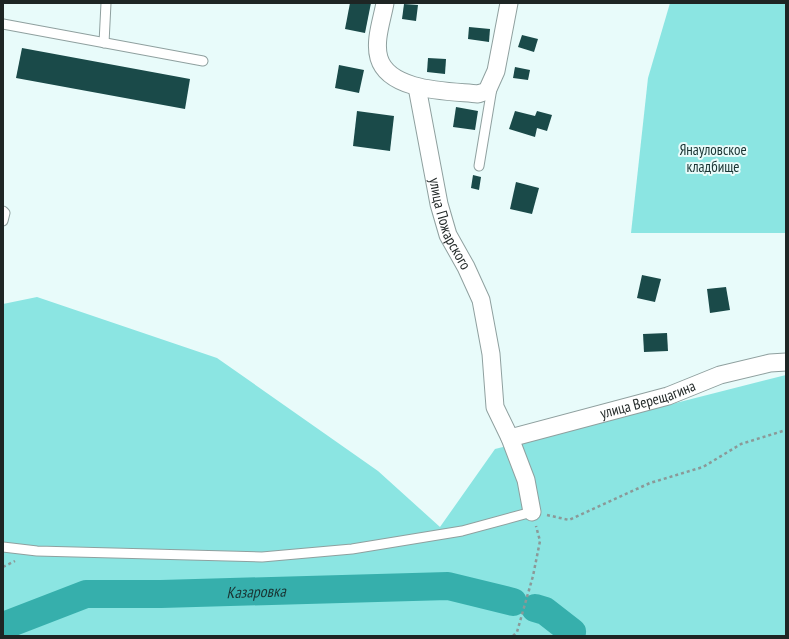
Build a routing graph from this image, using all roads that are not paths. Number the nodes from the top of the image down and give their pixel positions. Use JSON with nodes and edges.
{"nodes":[{"id":1,"x":106,"y":3,"type":"edge"},
{"id":2,"x":386,"y":3,"type":"edge"},
{"id":3,"x":509,"y":3,"type":"edge"},
{"id":4,"x":3,"y":24,"type":"edge"},
{"id":5,"x":104,"y":43,"type":"junction"},
{"id":6,"x":203,"y":61,"type":"dead end"},
{"id":7,"x":493,"y":78,"type":"junction"},
{"id":8,"x":417,"y":87,"type":"junction"},
{"id":9,"x":479,"y":166,"type":"dead end"},
{"id":10,"x":3,"y":211,"type":"edge"},
{"id":11,"x":3,"y":221,"type":"edge"},
{"id":12,"x":786,"y":362,"type":"edge"},
{"id":13,"x":510,"y":438,"type":"junction"},
{"id":14,"x":532,"y":512,"type":"joint"},
{"id":15,"x":3,"y":547,"type":"edge"}],
"edges":[{"from":1,"to":5,"type":"lane"},
{"from":2,"to":8,"type":"street"},
{"from":3,"to":7,"type":"street"},
{"from":4,"to":5,"type":"lane"},
{"from":5,"to":6,"type":"lane"},
{"from":7,"to":8,"type":"street"},
{"from":7,"to":9,"type":"lane"},
{"from":8,"to":13,"type":"street","name":"улица Пожарского"},
{"from":10,"to":11,"type":"lane"},
{"from":12,"to":13,"type":"street","name":"улица Верещагина"},
{"from":13,"to":14,"type":"street","name":"улица Пожарского"},
{"from":14,"to":15,"type":"lane"}]}
